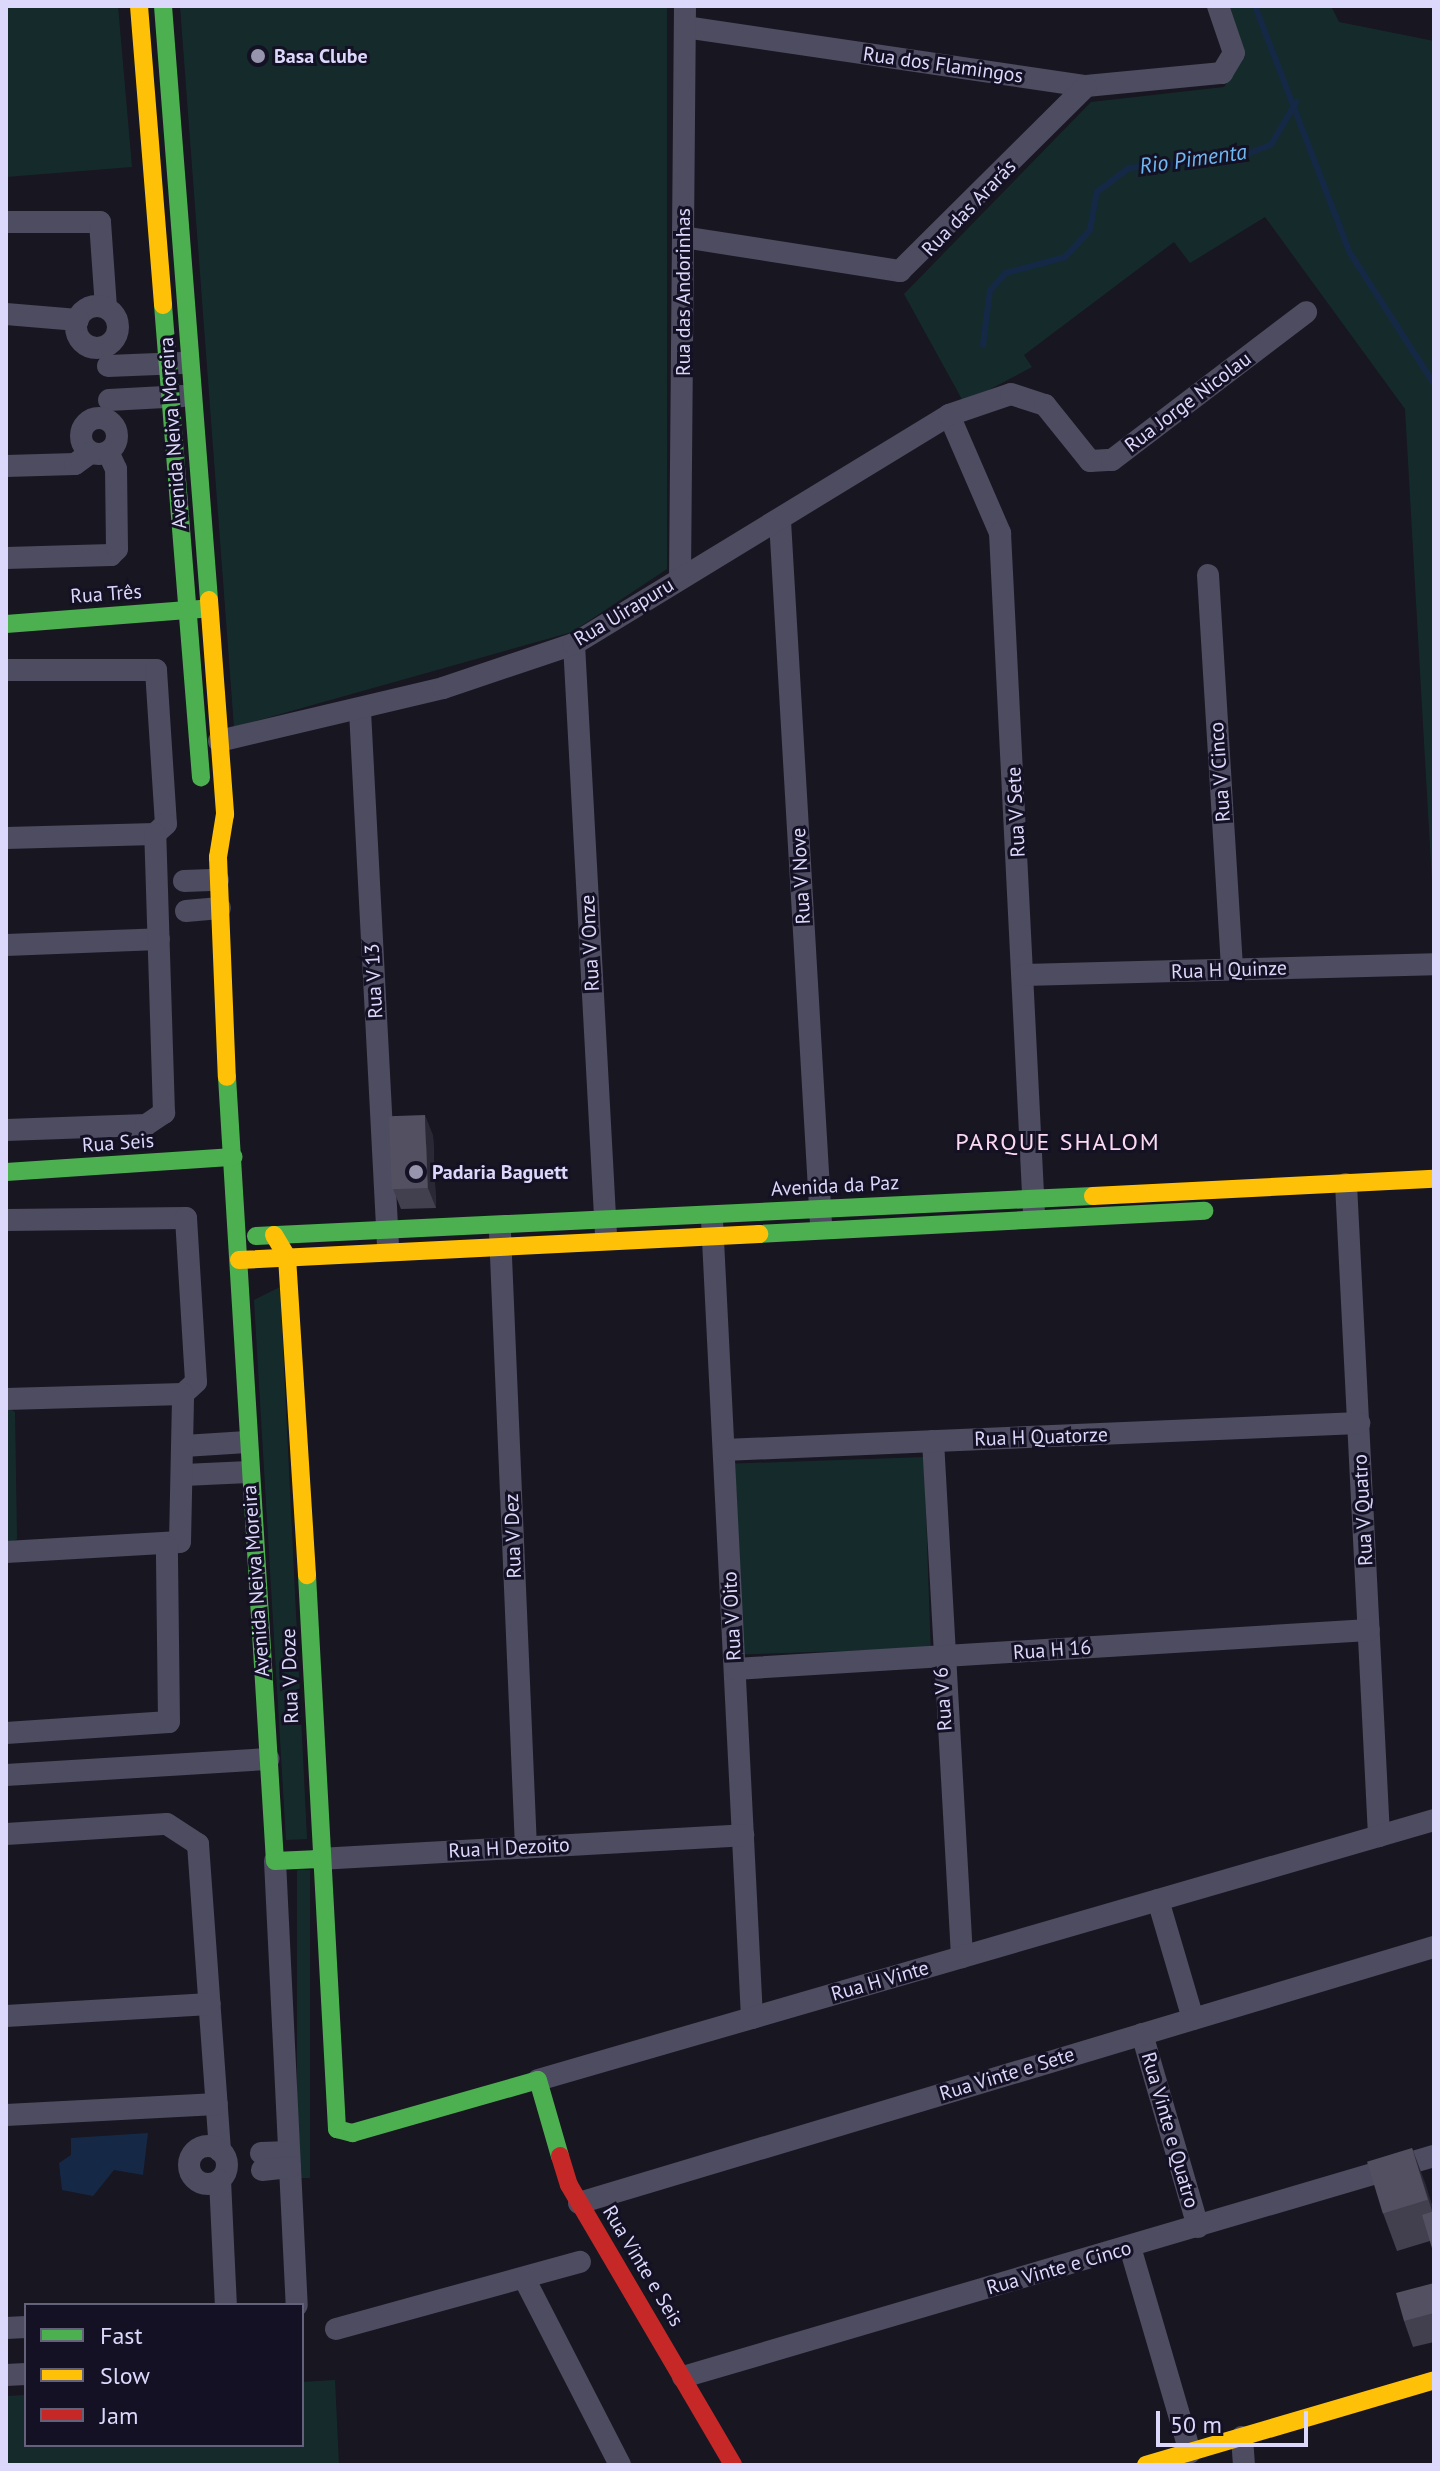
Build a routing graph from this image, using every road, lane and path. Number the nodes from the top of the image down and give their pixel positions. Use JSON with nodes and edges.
{"nodes":[{"id":1,"x":139,"y":6,"type":"edge"},
{"id":2,"x":163,"y":6,"type":"edge"},
{"id":3,"x":1218,"y":6,"type":"edge"},
{"id":4,"x":685,"y":16,"type":"edge"},
{"id":5,"x":1086,"y":86,"type":"junction"},
{"id":6,"x":6,"y":222,"type":"edge"},
{"id":7,"x":683,"y":237,"type":"junction"},
{"id":8,"x":106,"y":308,"type":"junction"},
{"id":9,"x":1306,"y":312,"type":"dead end"},
{"id":10,"x":6,"y":314,"type":"edge"},
{"id":11,"x":78,"y":320,"type":"junction"},
{"id":12,"x":107,"y":356,"type":"junction"},
{"id":13,"x":179,"y":364,"type":"junction"},
{"id":14,"x":182,"y":396,"type":"junction"},
{"id":15,"x":106,"y":409,"type":"junction"},
{"id":16,"x":949,"y":415,"type":"junction"},
{"id":17,"x":99,"y":452,"type":"junction"},
{"id":18,"x":6,"y":466,"type":"edge"},
{"id":19,"x":780,"y":521,"type":"junction"},
{"id":20,"x":6,"y":558,"type":"edge"},
{"id":21,"x":1208,"y":575,"type":"dead end"},
{"id":22,"x":680,"y":578,"type":"junction"},
{"id":23,"x":209,"y":608,"type":"junction"},
{"id":24,"x":186,"y":610,"type":"junction"},
{"id":25,"x":6,"y":624,"type":"edge"},
{"id":26,"x":574,"y":644,"type":"junction"},
{"id":27,"x":6,"y":670,"type":"edge"},
{"id":28,"x":360,"y":711,"type":"junction"},
{"id":29,"x":219,"y":741,"type":"junction"},
{"id":30,"x":155,"y":834,"type":"junction"},
{"id":31,"x":6,"y":838,"type":"edge"},
{"id":32,"x":218,"y":857,"type":"junction"},
{"id":33,"x":218,"y":880,"type":"junction"},
{"id":34,"x":184,"y":881,"type":"dead end"},
{"id":35,"x":220,"y":908,"type":"junction"},
{"id":36,"x":186,"y":911,"type":"dead end"},
{"id":37,"x":159,"y":939,"type":"junction"},
{"id":38,"x":6,"y":945,"type":"edge"},
{"id":39,"x":1434,"y":964,"type":"edge"},
{"id":40,"x":1232,"y":969,"type":"junction"},
{"id":41,"x":1024,"y":975,"type":"junction"},
{"id":42,"x":6,"y":1130,"type":"edge"},
{"id":43,"x":234,"y":1157,"type":"junction"},
{"id":44,"x":6,"y":1172,"type":"edge"},
{"id":45,"x":1434,"y":1179,"type":"edge"},
{"id":46,"x":1347,"y":1194,"type":"junction"},
{"id":47,"x":1434,"y":1200,"type":"edge"},
{"id":48,"x":1034,"y":1209,"type":"junction"},
{"id":49,"x":6,"y":1220,"type":"edge"},
{"id":50,"x":821,"y":1220,"type":"junction"},
{"id":51,"x":712,"y":1225,"type":"junction"},
{"id":52,"x":606,"y":1230,"type":"junction"},
{"id":53,"x":274,"y":1235,"type":"junction"},
{"id":54,"x":500,"y":1235,"type":"junction"},
{"id":55,"x":238,"y":1237,"type":"junction"},
{"id":56,"x":387,"y":1241,"type":"junction"},
{"id":57,"x":287,"y":1257,"type":"junction"},
{"id":58,"x":239,"y":1260,"type":"junction"},
{"id":59,"x":183,"y":1394,"type":"junction"},
{"id":60,"x":6,"y":1399,"type":"edge"},
{"id":61,"x":1359,"y":1423,"type":"junction"},
{"id":62,"x":933,"y":1441,"type":"junction"},
{"id":63,"x":247,"y":1442,"type":"junction"},
{"id":64,"x":184,"y":1446,"type":"junction"},
{"id":65,"x":724,"y":1450,"type":"junction"},
{"id":66,"x":249,"y":1472,"type":"junction"},
{"id":67,"x":184,"y":1475,"type":"junction"},
{"id":68,"x":167,"y":1547,"type":"junction"},
{"id":69,"x":6,"y":1552,"type":"edge"},
{"id":70,"x":1369,"y":1630,"type":"junction"},
{"id":71,"x":940,"y":1657,"type":"junction"},
{"id":72,"x":735,"y":1669,"type":"junction"},
{"id":73,"x":6,"y":1733,"type":"edge"},
{"id":74,"x":269,"y":1759,"type":"junction"},
{"id":75,"x":6,"y":1775,"type":"edge"},
{"id":76,"x":1434,"y":1820,"type":"edge"},
{"id":77,"x":6,"y":1834,"type":"edge"},
{"id":78,"x":743,"y":1835,"type":"junction"},
{"id":79,"x":1379,"y":1836,"type":"junction"},
{"id":80,"x":526,"y":1847,"type":"junction"},
{"id":81,"x":319,"y":1859,"type":"junction"},
{"id":82,"x":275,"y":1861,"type":"junction"},
{"id":83,"x":1158,"y":1900,"type":"junction"},
{"id":84,"x":1434,"y":1947,"type":"edge"},
{"id":85,"x":962,"y":1957,"type":"junction"},
{"id":86,"x":210,"y":2004,"type":"junction"},
{"id":87,"x":6,"y":2016,"type":"edge"},
{"id":88,"x":752,"y":2018,"type":"junction"},
{"id":89,"x":1193,"y":2019,"type":"junction"},
{"id":90,"x":1142,"y":2034,"type":"junction"},
{"id":91,"x":538,"y":2080,"type":"junction"},
{"id":92,"x":217,"y":2104,"type":"junction"},
{"id":93,"x":6,"y":2115,"type":"edge"},
{"id":94,"x":333,"y":2118,"type":"joint"},
{"id":95,"x":220,"y":2151,"type":"junction"},
{"id":96,"x":1434,"y":2156,"type":"edge"},
{"id":97,"x":290,"y":2160,"type":"junction"},
{"id":98,"x":262,"y":2161,"type":"dead end"},
{"id":99,"x":220,"y":2180,"type":"junction"},
{"id":100,"x":579,"y":2203,"type":"junction"},
{"id":101,"x":1198,"y":2227,"type":"junction"},
{"id":102,"x":1130,"y":2247,"type":"junction"},
{"id":103,"x":580,"y":2262,"type":"dead end"},
{"id":104,"x":524,"y":2278,"type":"junction"},
{"id":105,"x":226,"y":2303,"type":"edge"},
{"id":106,"x":297,"y":2303,"type":"edge"},
{"id":107,"x":336,"y":2329,"type":"dead end"},
{"id":108,"x":683,"y":2377,"type":"junction"},
{"id":109,"x":1434,"y":2380,"type":"edge"},
{"id":110,"x":1242,"y":2437,"type":"junction"},
{"id":111,"x":1190,"y":2452,"type":"junction"},
{"id":112,"x":620,"y":2465,"type":"edge"},
{"id":113,"x":733,"y":2465,"type":"edge"},
{"id":114,"x":1146,"y":2465,"type":"edge"},
{"id":115,"x":1244,"y":2465,"type":"edge"}],
"edges":[{"from":1,"to":13,"type":"street","name":"Avenida Neiva Moreira"},
{"from":2,"to":13,"type":"street","name":"Avenida Neiva Moreira"},
{"from":3,"to":5,"type":"street","name":"Rua dos Flamingos"},
{"from":4,"to":5,"type":"street","name":"Rua dos Flamingos"},
{"from":4,"to":7,"type":"street","name":"Rua das Andorinhas"},
{"from":5,"to":7,"type":"street","name":"Rua das Ararás"},
{"from":6,"to":8,"type":"street"},
{"from":7,"to":22,"type":"street","name":"Rua das Andorinhas"},
{"from":8,"to":11,"type":"street"},
{"from":8,"to":12,"type":"street"},
{"from":9,"to":16,"type":"street","name":"Rua Jorge Nicolau"},
{"from":10,"to":11,"type":"street"},
{"from":11,"to":12,"type":"street"},
{"from":12,"to":13,"type":"street"},
{"from":12,"to":15,"type":"street"},
{"from":13,"to":14,"type":"street","name":"Avenida Neiva Moreira"},
{"from":14,"to":15,"type":"street"},
{"from":14,"to":23,"type":"street","name":"Avenida Neiva Moreira"},
{"from":14,"to":24,"type":"street","name":"Avenida Neiva Moreira"},
{"from":15,"to":17,"type":"street"},
{"from":15,"to":17,"type":"street"},
{"from":16,"to":19,"type":"street","name":"Rua Uirapuru"},
{"from":16,"to":41,"type":"street","name":"Rua V Sete"},
{"from":17,"to":18,"type":"street"},
{"from":17,"to":20,"type":"street"},
{"from":19,"to":22,"type":"street","name":"Rua Uirapuru"},
{"from":19,"to":50,"type":"street","name":"Rua V Nove"},
{"from":21,"to":40,"type":"street","name":"Rua V Cinco"},
{"from":22,"to":26,"type":"street","name":"Rua Uirapuru"},
{"from":23,"to":24,"type":"street","name":"Rua Três"},
{"from":23,"to":29,"type":"street","name":"Avenida Neiva Moreira"},
{"from":24,"to":25,"type":"street","name":"Rua Três"},
{"from":24,"to":32,"type":"street","name":"Avenida Neiva Moreira"},
{"from":26,"to":28,"type":"street","name":"Rua Uirapuru"},
{"from":26,"to":52,"type":"street","name":"Rua V Onze"},
{"from":27,"to":30,"type":"street"},
{"from":28,"to":29,"type":"street","name":"Rua Uirapuru"},
{"from":28,"to":56,"type":"street","name":"Rua V 13"},
{"from":29,"to":32,"type":"street","name":"Avenida Neiva Moreira"},
{"from":30,"to":31,"type":"street"},
{"from":30,"to":37,"type":"street"},
{"from":32,"to":33,"type":"street","name":"Avenida Neiva Moreira"},
{"from":33,"to":34,"type":"street"},
{"from":33,"to":35,"type":"street","name":"Avenida Neiva Moreira"},
{"from":35,"to":36,"type":"street"},
{"from":35,"to":43,"type":"street","name":"Avenida Neiva Moreira"},
{"from":37,"to":38,"type":"street"},
{"from":37,"to":42,"type":"street"},
{"from":39,"to":40,"type":"street","name":"Rua H Quinze"},
{"from":40,"to":41,"type":"street","name":"Rua H Quinze"},
{"from":41,"to":48,"type":"street","name":"Rua V Sete"},
{"from":43,"to":44,"type":"street","name":"Rua Seis"},
{"from":43,"to":55,"type":"street","name":"Avenida Neiva Moreira"},
{"from":45,"to":46,"type":"street","name":"Avenida da Paz"},
{"from":46,"to":47,"type":"street","name":"Avenida da Paz"},
{"from":46,"to":48,"type":"street","name":"Avenida da Paz"},
{"from":46,"to":61,"type":"street","name":"Rua V Quatro"},
{"from":48,"to":50,"type":"street","name":"Avenida da Paz"},
{"from":49,"to":59,"type":"street"},
{"from":50,"to":51,"type":"street","name":"Avenida da Paz"},
{"from":51,"to":52,"type":"street","name":"Avenida da Paz"},
{"from":51,"to":65,"type":"street","name":"Rua V Oito"},
{"from":52,"to":54,"type":"street","name":"Avenida da Paz"},
{"from":53,"to":55,"type":"street","name":"Avenida da Paz"},
{"from":53,"to":56,"type":"street","name":"Avenida da Paz"},
{"from":53,"to":57,"type":"street","name":"Rua V Doze"},
{"from":54,"to":56,"type":"street","name":"Avenida da Paz"},
{"from":54,"to":80,"type":"street","name":"Rua V Dez"},
{"from":55,"to":58,"type":"street","name":"Avenida Neiva Moreira"},
{"from":56,"to":57,"type":"street","name":"Avenida da Paz"},
{"from":57,"to":58,"type":"street","name":"Avenida da Paz"},
{"from":57,"to":81,"type":"street","name":"Rua V Doze"},
{"from":58,"to":63,"type":"street","name":"Avenida Neiva Moreira"},
{"from":59,"to":60,"type":"street"},
{"from":59,"to":64,"type":"street"},
{"from":61,"to":62,"type":"street","name":"Rua H Quatorze"},
{"from":61,"to":70,"type":"street","name":"Rua V Quatro"},
{"from":62,"to":65,"type":"street","name":"Rua H Quatorze"},
{"from":62,"to":71,"type":"street","name":"Rua V 6"},
{"from":63,"to":64,"type":"street"},
{"from":63,"to":66,"type":"street","name":"Avenida Neiva Moreira"},
{"from":64,"to":67,"type":"street"},
{"from":65,"to":72,"type":"street","name":"Rua V Oito"},
{"from":66,"to":67,"type":"street"},
{"from":66,"to":74,"type":"street","name":"Avenida Neiva Moreira"},
{"from":67,"to":68,"type":"street"},
{"from":68,"to":69,"type":"street"},
{"from":68,"to":73,"type":"street"},
{"from":70,"to":71,"type":"street","name":"Rua H 16"},
{"from":70,"to":79,"type":"street","name":"Rua V Quatro"},
{"from":71,"to":72,"type":"street","name":"Rua H 16"},
{"from":71,"to":85,"type":"street","name":"Rua V 6"},
{"from":72,"to":78,"type":"street","name":"Rua V Oito"},
{"from":74,"to":75,"type":"street"},
{"from":74,"to":82,"type":"street","name":"Avenida Neiva Moreira"},
{"from":76,"to":79,"type":"street","name":"Rua H Vinte"},
{"from":77,"to":86,"type":"street"},
{"from":78,"to":80,"type":"street","name":"Rua H Dezoito"},
{"from":78,"to":88,"type":"street","name":"Rua V Oito"},
{"from":79,"to":83,"type":"street","name":"Rua H Vinte"},
{"from":80,"to":81,"type":"street","name":"Rua H Dezoito"},
{"from":81,"to":82,"type":"street","name":"Rua H Dezoito"},
{"from":81,"to":94,"type":"street","name":"Rua V Doze"},
{"from":82,"to":97,"type":"street","name":"Avenida Neiva Moreira"},
{"from":83,"to":85,"type":"street","name":"Rua H Vinte"},
{"from":83,"to":89,"type":"street"},
{"from":84,"to":89,"type":"street","name":"Rua Vinte e Sete"},
{"from":85,"to":88,"type":"street","name":"Rua H Vinte"},
{"from":86,"to":87,"type":"street"},
{"from":86,"to":92,"type":"street"},
{"from":88,"to":91,"type":"street","name":"Rua H Vinte"},
{"from":89,"to":90,"type":"street","name":"Rua Vinte e Sete"},
{"from":90,"to":100,"type":"street","name":"Rua Vinte e Sete"},
{"from":90,"to":101,"type":"street","name":"Rua Vinte e Quatro"},
{"from":91,"to":94,"type":"street","name":"Rua H Vinte"},
{"from":91,"to":100,"type":"street","name":"Rua Vinte e Seis"},
{"from":92,"to":93,"type":"street"},
{"from":92,"to":95,"type":"street"},
{"from":95,"to":99,"type":"street"},
{"from":95,"to":99,"type":"street"},
{"from":96,"to":101,"type":"street","name":"Rua Vinte e Cinco"},
{"from":97,"to":98,"type":"street"},
{"from":97,"to":106,"type":"street","name":"Avenida Neiva Moreira"},
{"from":99,"to":105,"type":"street"},
{"from":100,"to":108,"type":"street","name":"Rua Vinte e Seis"},
{"from":101,"to":102,"type":"street","name":"Rua Vinte e Cinco"},
{"from":102,"to":108,"type":"street","name":"Rua Vinte e Cinco"},
{"from":102,"to":111,"type":"street"},
{"from":103,"to":104,"type":"street"},
{"from":104,"to":107,"type":"street"},
{"from":104,"to":112,"type":"street"},
{"from":108,"to":113,"type":"street","name":"Rua Vinte e Seis"},
{"from":109,"to":110,"type":"street"},
{"from":110,"to":111,"type":"street"},
{"from":110,"to":115,"type":"street"},
{"from":111,"to":114,"type":"street"}]}
